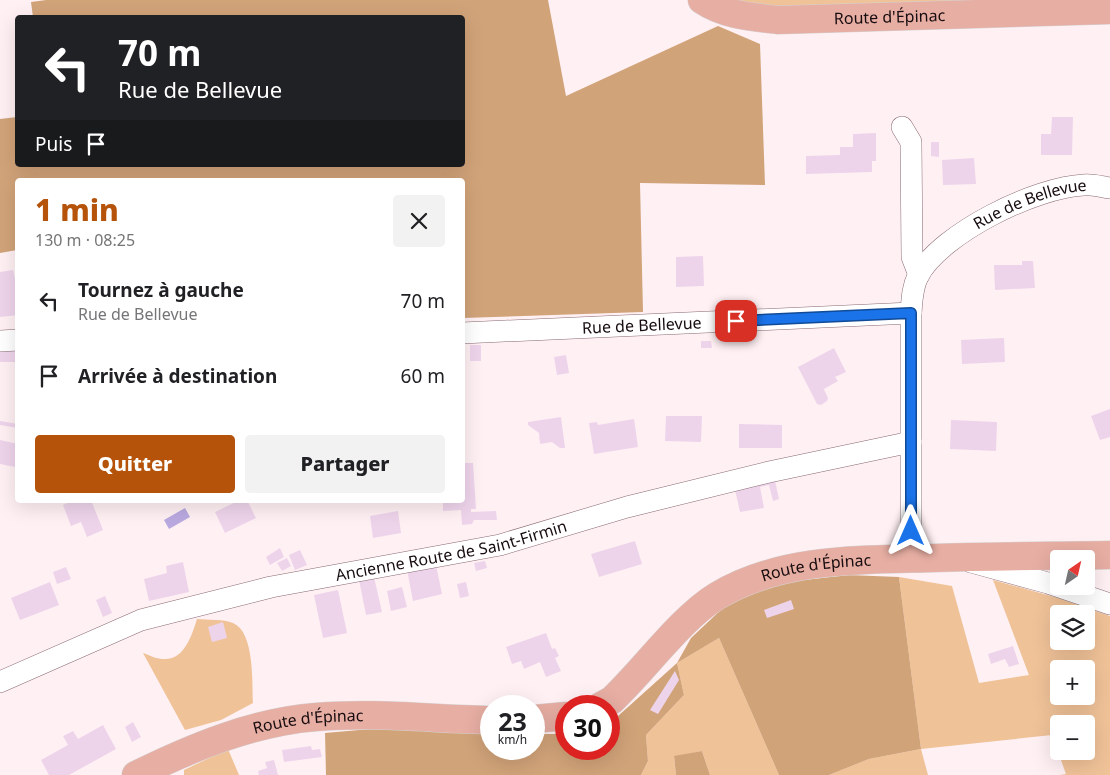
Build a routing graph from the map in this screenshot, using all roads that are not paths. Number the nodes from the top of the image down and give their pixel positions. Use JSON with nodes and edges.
{"nodes":[{"id":1,"x":702,"y":0,"type":"edge"},
{"id":2,"x":1110,"y":10,"type":"edge"},
{"id":3,"x":902,"y":126,"type":"dead end"},
{"id":4,"x":1110,"y":188,"type":"edge"},
{"id":5,"x":919,"y":275,"type":"junction"},
{"id":6,"x":911,"y":313,"type":"junction"},
{"id":7,"x":465,"y":332,"type":"edge"},
{"id":8,"x":0,"y":340,"type":"edge"},
{"id":9,"x":15,"y":340,"type":"edge"},
{"id":10,"x":911,"y":442,"type":"junction"},
{"id":11,"x":1110,"y":555,"type":"edge"},
{"id":12,"x":957,"y":557,"type":"junction"},
{"id":13,"x":911,"y":558,"type":"junction"},
{"id":14,"x":1110,"y":604,"type":"edge"},
{"id":15,"x":0,"y":682,"type":"edge"},
{"id":16,"x":617,"y":695,"type":"edge"},
{"id":17,"x":480,"y":720,"type":"edge"},
{"id":18,"x":136,"y":775,"type":"edge"}],
"edges":[{"from":1,"to":2,"type":"main road","name":"Route d'Épinac"},
{"from":3,"to":5,"type":"street"},
{"from":4,"to":5,"type":"street","name":"Rue de Bellevue"},
{"from":5,"to":6,"type":"street","name":"Rue de Bellevue"},
{"from":6,"to":7,"type":"street","name":"Rue de Bellevue"},
{"from":6,"to":10,"type":"street","name":"Rue de Bellevue"},
{"from":8,"to":9,"type":"street"},
{"from":10,"to":13,"type":"street","name":"Rue de Bellevue"},
{"from":10,"to":15,"type":"street","name":"Ancienne Route de Saint-Firmin"},
{"from":11,"to":12,"type":"main road","name":"Route d'Épinac"},
{"from":12,"to":13,"type":"main road","name":"Route d'Épinac"},
{"from":12,"to":14,"type":"street"},
{"from":13,"to":16,"type":"main road","name":"Route d'Épinac"},
{"from":17,"to":18,"type":"main road","name":"Route d'Épinac"}]}
